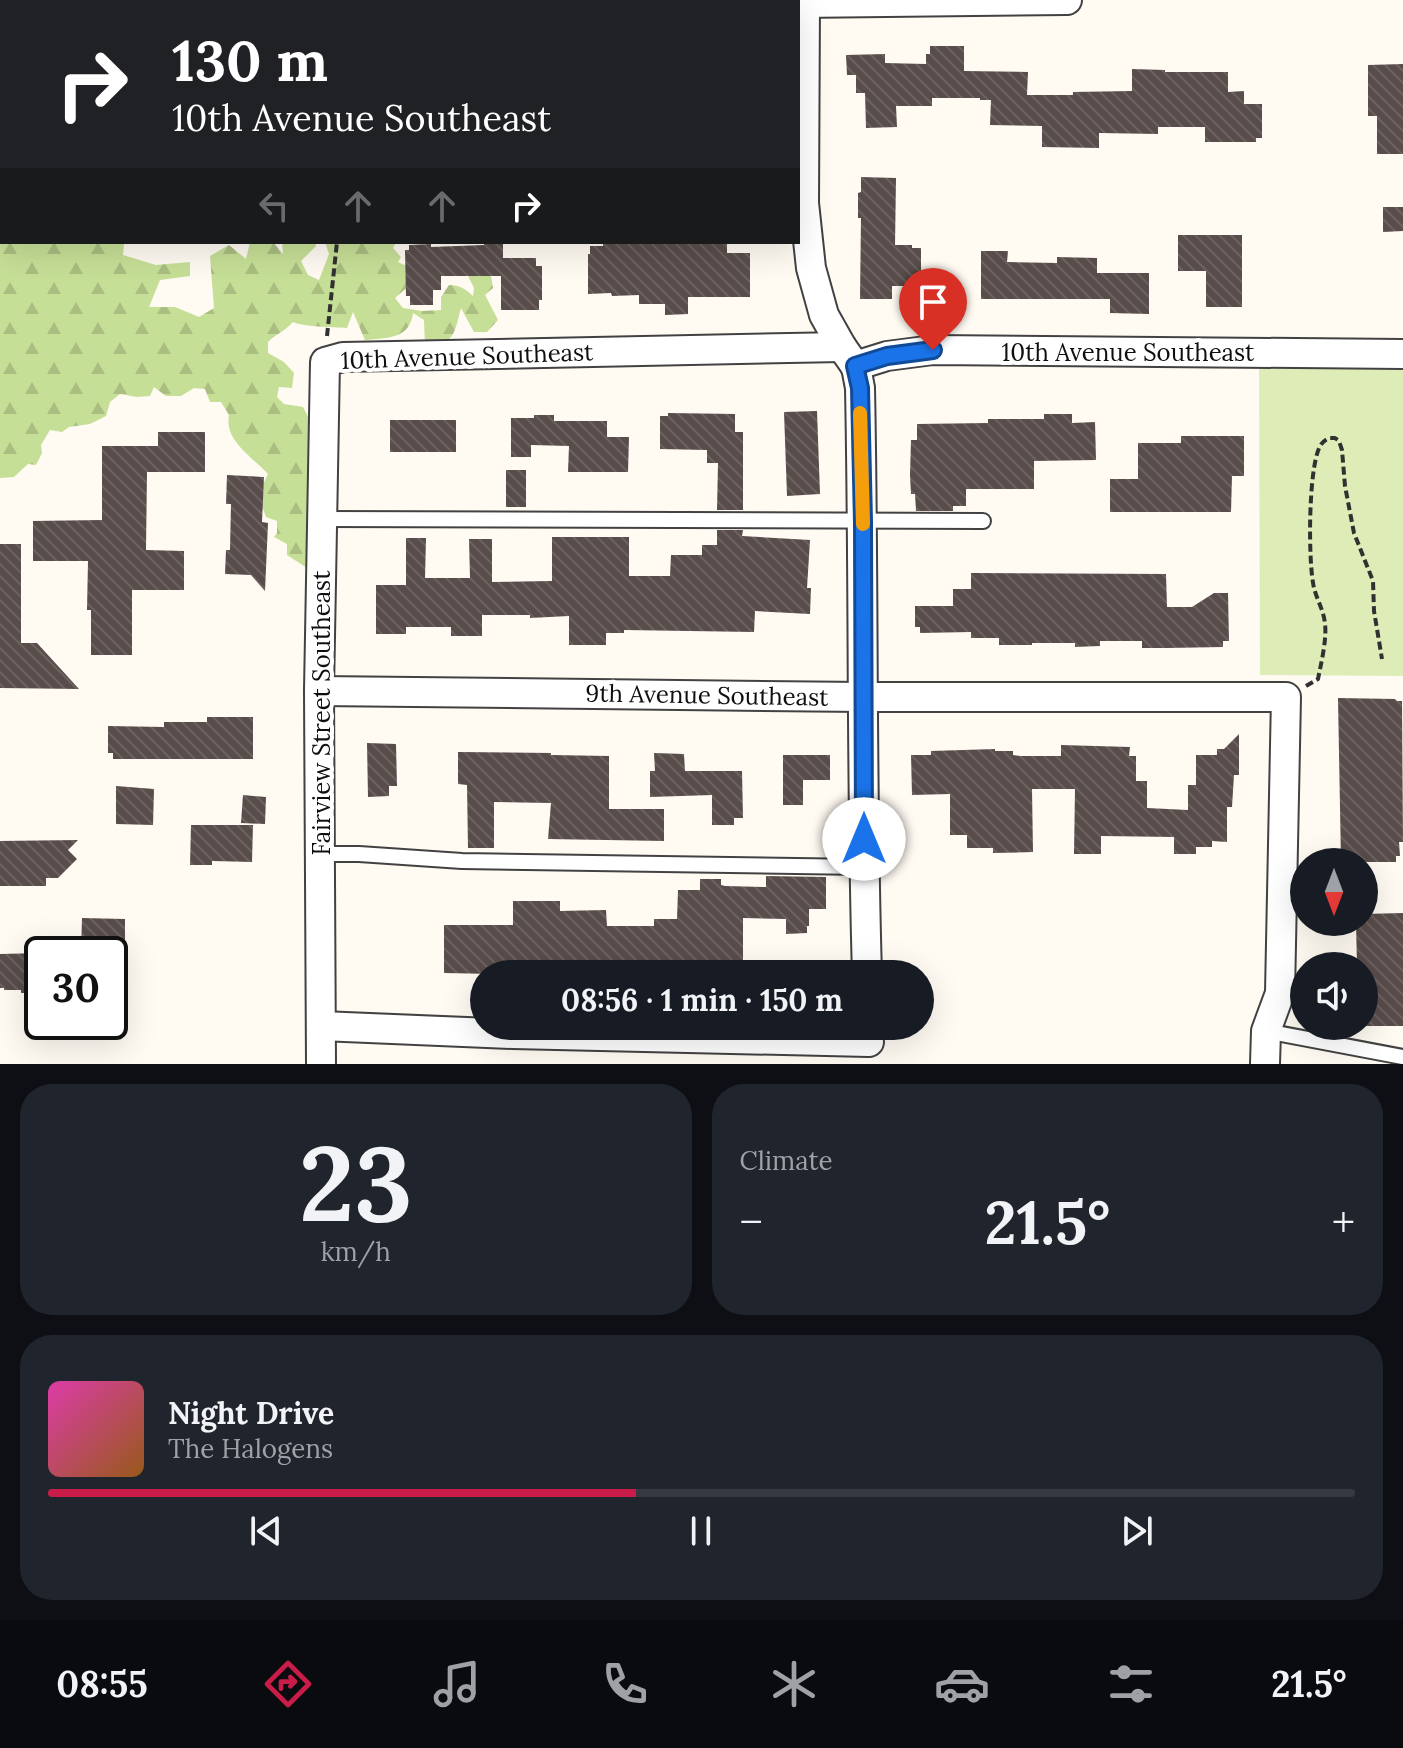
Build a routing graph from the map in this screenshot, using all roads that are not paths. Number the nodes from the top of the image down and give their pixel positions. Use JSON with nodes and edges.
{"nodes":[{"id":1,"x":1067,"y":0,"type":"edge"},
{"id":2,"x":800,"y":2,"type":"edge"},
{"id":3,"x":1403,"y":354,"type":"edge"},
{"id":4,"x":848,"y":357,"type":"junction"},
{"id":5,"x":325,"y":362,"type":"joint"},
{"id":6,"x":322,"y":519,"type":"junction"},
{"id":7,"x":983,"y":521,"type":"dead end"},
{"id":8,"x":863,"y":522,"type":"junction"},
{"id":9,"x":319,"y":691,"type":"junction"},
{"id":10,"x":864,"y":697,"type":"junction"},
{"id":11,"x":320,"y":854,"type":"junction"},
{"id":12,"x":864,"y":867,"type":"junction"},
{"id":13,"x":867,"y":960,"type":"edge"},
{"id":14,"x":321,"y":1026,"type":"junction"},
{"id":15,"x":1266,"y":1031,"type":"junction"},
{"id":16,"x":869,"y":1044,"type":"edge"},
{"id":17,"x":1403,"y":1057,"type":"edge"},
{"id":18,"x":321,"y":1064,"type":"edge"},
{"id":19,"x":1265,"y":1064,"type":"edge"}],
"edges":[{"from":1,"to":2,"type":"street"},
{"from":2,"to":4,"type":"street"},
{"from":3,"to":4,"type":"street","name":"10th Avenue Southeast"},
{"from":4,"to":5,"type":"street","name":"10th Avenue Southeast"},
{"from":4,"to":8,"type":"street"},
{"from":5,"to":6,"type":"street","name":"Fairview Street Southeast"},
{"from":6,"to":8,"type":"lane"},
{"from":6,"to":9,"type":"street","name":"Fairview Street Southeast"},
{"from":7,"to":8,"type":"lane"},
{"from":8,"to":10,"type":"street"},
{"from":9,"to":10,"type":"street","name":"9th Avenue Southeast"},
{"from":9,"to":11,"type":"street","name":"Fairview Street Southeast"},
{"from":10,"to":12,"type":"street"},
{"from":10,"to":15,"type":"street","name":"9th Avenue Southeast"},
{"from":11,"to":12,"type":"lane"},
{"from":11,"to":14,"type":"street","name":"Fairview Street Southeast"},
{"from":12,"to":13,"type":"street"},
{"from":14,"to":16,"type":"street"},
{"from":14,"to":18,"type":"street","name":"Fairview Street Southeast"},
{"from":15,"to":17,"type":"lane"},
{"from":15,"to":19,"type":"street"}]}
